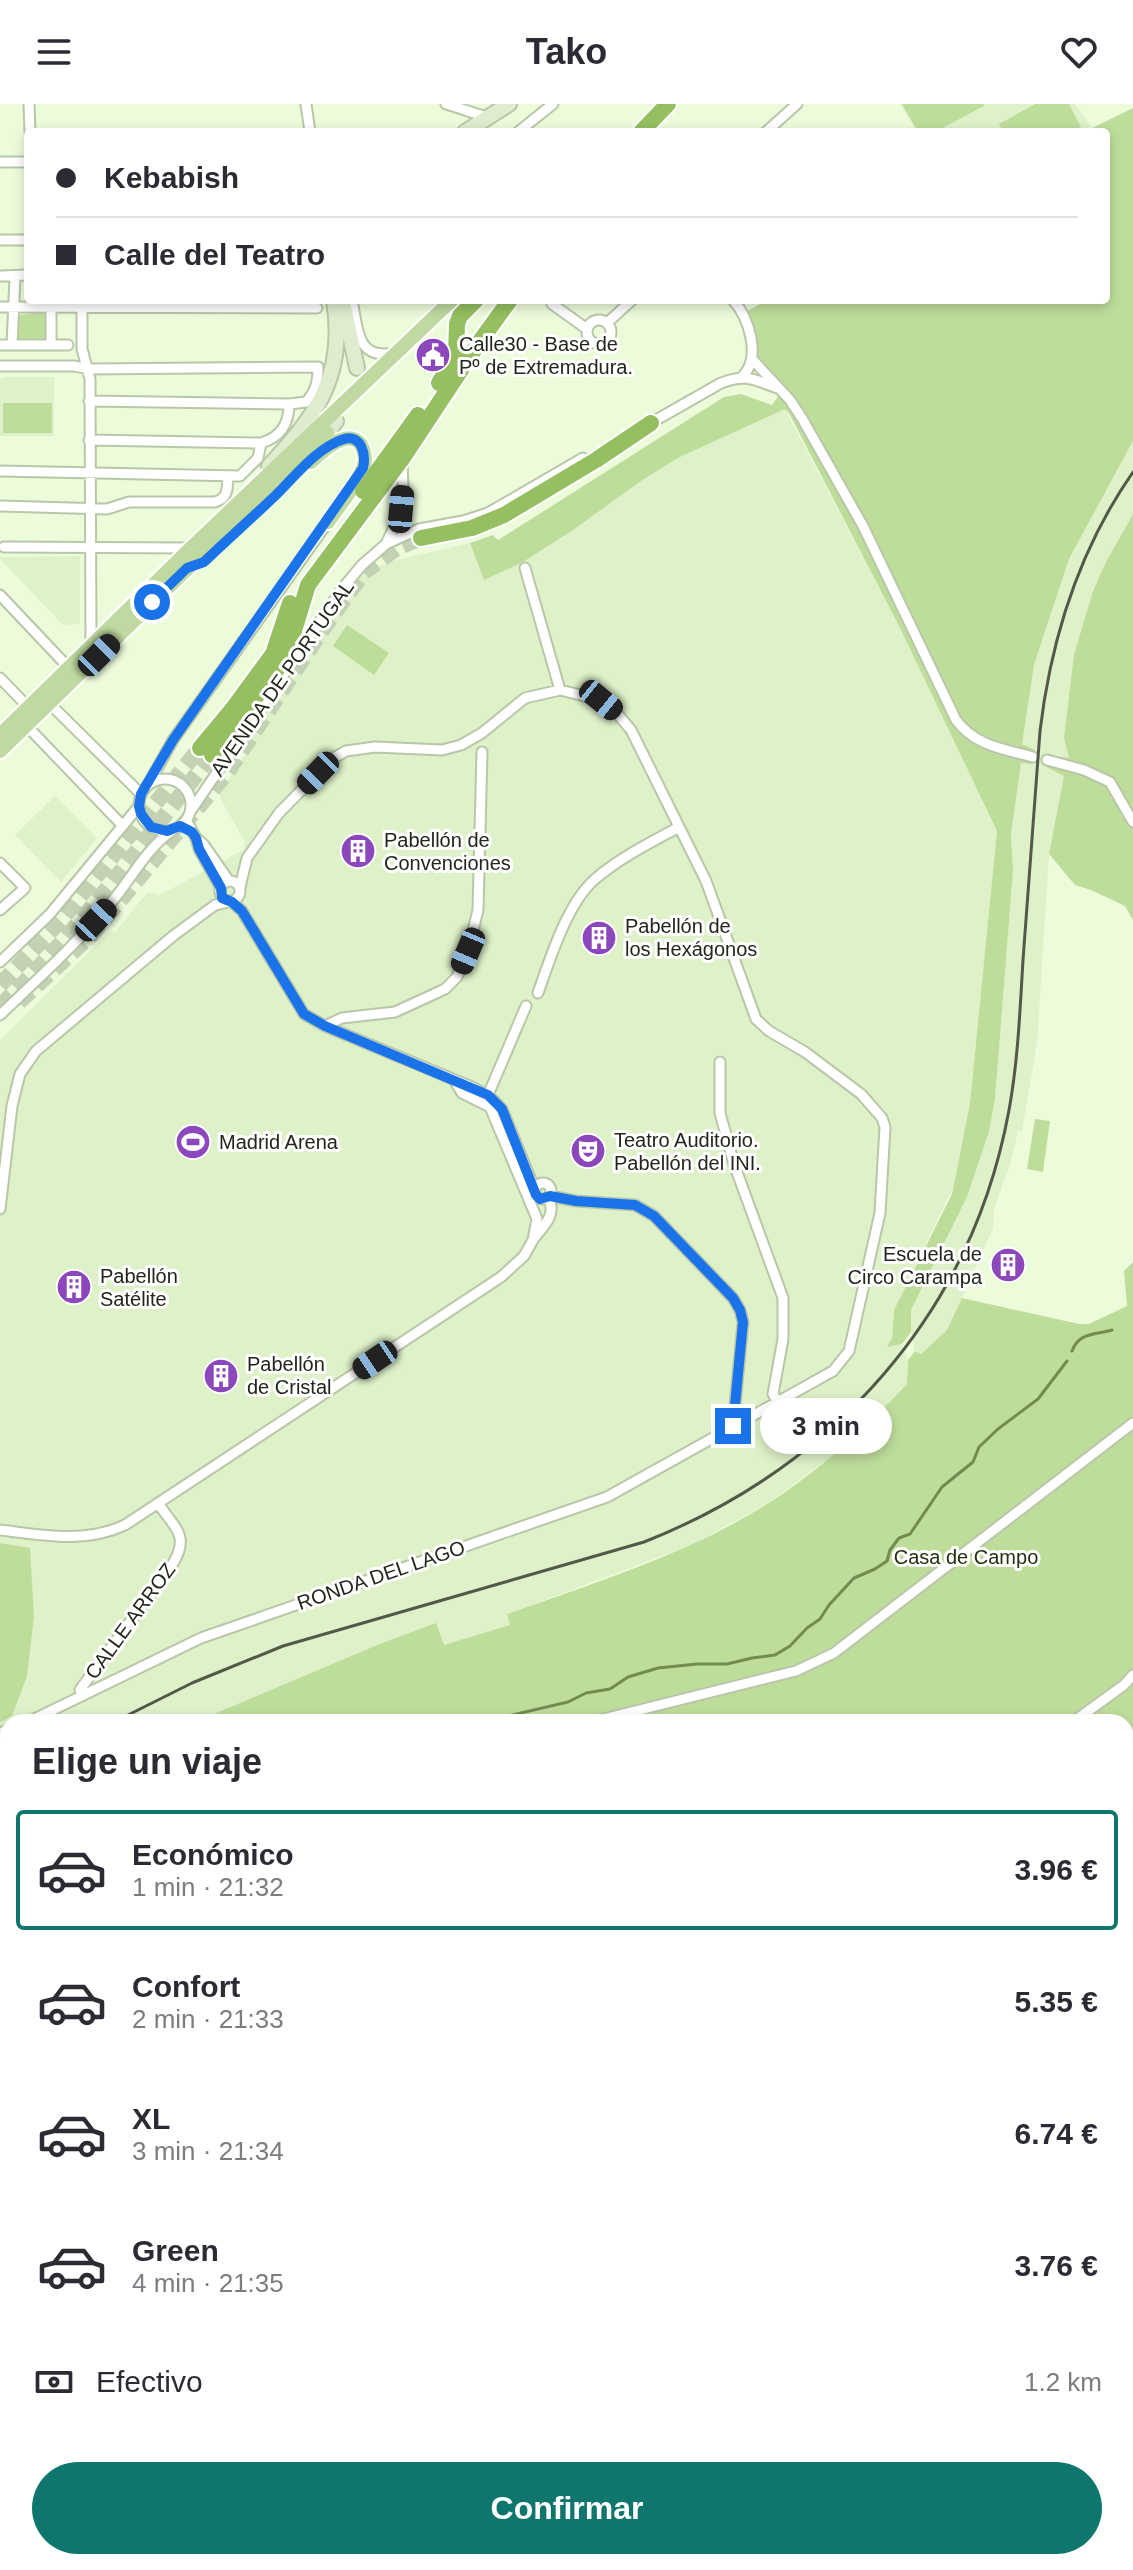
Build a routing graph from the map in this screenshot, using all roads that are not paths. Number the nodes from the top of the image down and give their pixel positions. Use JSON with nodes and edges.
{"nodes":[{"id":1,"x":29,"y":104,"type":"edge"},
{"id":2,"x":306,"y":104,"type":"edge"},
{"id":3,"x":446,"y":104,"type":"edge"},
{"id":4,"x":509,"y":104,"type":"edge"},
{"id":5,"x":553,"y":104,"type":"edge"},
{"id":6,"x":655,"y":104,"type":"edge"},
{"id":7,"x":668,"y":104,"type":"edge"},
{"id":8,"x":797,"y":104,"type":"edge"},
{"id":9,"x":489,"y":117,"type":"junction"},
{"id":10,"x":30,"y":128,"type":"edge"},
{"id":11,"x":309,"y":128,"type":"edge"},
{"id":12,"x":471,"y":128,"type":"edge"},
{"id":13,"x":523,"y":128,"type":"edge"},
{"id":14,"x":632,"y":128,"type":"edge"},
{"id":15,"x":645,"y":128,"type":"edge"},
{"id":16,"x":770,"y":128,"type":"edge"},
{"id":17,"x":0,"y":162,"type":"edge"},
{"id":18,"x":24,"y":162,"type":"edge"},
{"id":19,"x":0,"y":240,"type":"edge"},
{"id":20,"x":24,"y":240,"type":"edge"},
{"id":21,"x":0,"y":276,"type":"edge"},
{"id":22,"x":24,"y":276,"type":"edge"},
{"id":23,"x":15,"y":277,"type":"junction"},
{"id":24,"x":51,"y":304,"type":"edge"},
{"id":25,"x":144,"y":304,"type":"edge"},
{"id":26,"x":335,"y":304,"type":"edge"},
{"id":27,"x":344,"y":304,"type":"edge"},
{"id":28,"x":353,"y":304,"type":"edge"},
{"id":29,"x":448,"y":304,"type":"edge"},
{"id":30,"x":472,"y":304,"type":"edge"},
{"id":31,"x":507,"y":304,"type":"edge"},
{"id":32,"x":552,"y":304,"type":"dead end"},
{"id":33,"x":628,"y":304,"type":"edge"},
{"id":34,"x":736,"y":304,"type":"edge"},
{"id":35,"x":0,"y":307,"type":"edge"},
{"id":36,"x":12,"y":307,"type":"junction"},
{"id":37,"x":82,"y":307,"type":"junction"},
{"id":38,"x":317,"y":308,"type":"dead end"},
{"id":39,"x":607,"y":323,"type":"junction"},
{"id":40,"x":587,"y":329,"type":"junction"},
{"id":41,"x":0,"y":345,"type":"edge"},
{"id":42,"x":12,"y":345,"type":"junction"},
{"id":43,"x":51,"y":345,"type":"junction"},
{"id":44,"x":68,"y":345,"type":"dead end"},
{"id":45,"x":394,"y":353,"type":"junction"},
{"id":46,"x":752,"y":356,"type":"junction"},
{"id":47,"x":0,"y":366,"type":"edge"},
{"id":48,"x":357,"y":368,"type":"dead end"},
{"id":49,"x":89,"y":369,"type":"junction"},
{"id":50,"x":738,"y":378,"type":"junction"},
{"id":51,"x":780,"y":390,"type":"junction"},
{"id":52,"x":89,"y":401,"type":"junction"},
{"id":53,"x":289,"y":404,"type":"junction"},
{"id":54,"x":651,"y":423,"type":"junction"},
{"id":55,"x":332,"y":427,"type":"dead end"},
{"id":56,"x":89,"y":440,"type":"junction"},
{"id":57,"x":261,"y":443,"type":"junction"},
{"id":58,"x":402,"y":459,"type":"junction"},
{"id":59,"x":0,"y":471,"type":"edge"},
{"id":60,"x":89,"y":473,"type":"junction"},
{"id":61,"x":231,"y":476,"type":"junction"},
{"id":62,"x":0,"y":506,"type":"edge"},
{"id":63,"x":90,"y":508,"type":"junction"},
{"id":64,"x":218,"y":522,"type":"junction"},
{"id":65,"x":328,"y":522,"type":"joint"},
{"id":66,"x":421,"y":538,"type":"tunnel mouth"},
{"id":67,"x":386,"y":544,"type":"junction"},
{"id":68,"x":4,"y":547,"type":"dead end"},
{"id":69,"x":90,"y":547,"type":"junction"},
{"id":70,"x":191,"y":548,"type":"junction"},
{"id":71,"x":187,"y":568,"type":"junction"},
{"id":72,"x":525,"y":568,"type":"dead end"},
{"id":73,"x":0,"y":595,"type":"edge"},
{"id":74,"x":95,"y":651,"type":"junction"},
{"id":75,"x":69,"y":668,"type":"junction"},
{"id":76,"x":0,"y":678,"type":"edge"},
{"id":77,"x":560,"y":690,"type":"junction"},
{"id":78,"x":49,"y":703,"type":"junction"},
{"id":79,"x":27,"y":716,"type":"junction"},
{"id":80,"x":0,"y":735,"type":"edge"},
{"id":81,"x":0,"y":751,"type":"edge"},
{"id":82,"x":482,"y":752,"type":"dead end"},
{"id":83,"x":1033,"y":757,"type":"dead end"},
{"id":84,"x":1047,"y":760,"type":"dead end"},
{"id":85,"x":148,"y":785,"type":"junction"},
{"id":86,"x":141,"y":794,"type":"junction"},
{"id":87,"x":139,"y":806,"type":"junction"},
{"id":88,"x":183,"y":822,"type":"junction"},
{"id":89,"x":1133,"y":822,"type":"edge"},
{"id":90,"x":123,"y":826,"type":"junction"},
{"id":91,"x":679,"y":827,"type":"junction"},
{"id":92,"x":0,"y":863,"type":"edge"},
{"id":93,"x":230,"y":891,"type":"junction"},
{"id":94,"x":0,"y":910,"type":"edge"},
{"id":95,"x":0,"y":962,"type":"edge"},
{"id":96,"x":538,"y":993,"type":"dead end"},
{"id":97,"x":526,"y":1006,"type":"dead end"},
{"id":98,"x":0,"y":1015,"type":"edge"},
{"id":99,"x":325,"y":1026,"type":"junction"},
{"id":100,"x":720,"y":1062,"type":"dead end"},
{"id":101,"x":454,"y":1080,"type":"junction"},
{"id":102,"x":488,"y":1095,"type":"junction"},
{"id":103,"x":549,"y":1197,"type":"junction"},
{"id":104,"x":0,"y":1209,"type":"edge"},
{"id":105,"x":533,"y":1240,"type":"junction"},
{"id":106,"x":734,"y":1399,"type":"junction"},
{"id":107,"x":777,"y":1401,"type":"junction"},
{"id":108,"x":757,"y":1413,"type":"junction"},
{"id":109,"x":1133,"y":1423,"type":"edge"},
{"id":110,"x":733,"y":1426,"type":"junction"},
{"id":111,"x":158,"y":1503,"type":"junction"},
{"id":112,"x":0,"y":1530,"type":"edge"},
{"id":113,"x":1133,"y":1675,"type":"edge"},
{"id":114,"x":82,"y":1696,"type":"junction"},
{"id":115,"x":45,"y":1714,"type":"edge"},
{"id":116,"x":623,"y":1714,"type":"edge"},
{"id":117,"x":1084,"y":1714,"type":"edge"}],
"edges":[{"from":1,"to":10,"type":"street"},
{"from":2,"to":11,"type":"street"},
{"from":3,"to":9,"type":"street"},
{"from":4,"to":9,"type":"main road"},
{"from":5,"to":13,"type":"street"},
{"from":6,"to":14,"type":"highway"},
{"from":7,"to":15,"type":"highway"},
{"from":8,"to":16,"type":"street"},
{"from":9,"to":12,"type":"main road"},
{"from":17,"to":18,"type":"street"},
{"from":19,"to":20,"type":"street"},
{"from":21,"to":23,"type":"street"},
{"from":22,"to":23,"type":"street"},
{"from":23,"to":36,"type":"street"},
{"from":24,"to":36,"type":"street"},
{"from":24,"to":37,"type":"street"},
{"from":24,"to":43,"type":"street"},
{"from":25,"to":37,"type":"street"},
{"from":25,"to":38,"type":"street"},
{"from":26,"to":64,"type":"main road"},
{"from":27,"to":48,"type":"main road"},
{"from":28,"to":45,"type":"street"},
{"from":29,"to":45,"type":"main road"},
{"from":30,"to":58,"type":"highway"},
{"from":31,"to":58,"type":"highway"},
{"from":32,"to":40,"type":"street"},
{"from":33,"to":39,"type":"street"},
{"from":34,"to":46,"type":"street"},
{"from":35,"to":36,"type":"street"},
{"from":36,"to":42,"type":"street"},
{"from":37,"to":49,"type":"street"},
{"from":39,"to":40,"type":"street"},
{"from":39,"to":40,"type":"street"},
{"from":41,"to":42,"type":"street"},
{"from":42,"to":43,"type":"street"},
{"from":43,"to":44,"type":"street"},
{"from":45,"to":64,"type":"main road"},
{"from":46,"to":50,"type":"street"},
{"from":46,"to":51,"type":"street"},
{"from":47,"to":49,"type":"street"},
{"from":49,"to":52,"type":"street"},
{"from":49,"to":53,"type":"street"},
{"from":50,"to":51,"type":"street"},
{"from":50,"to":54,"type":"street"},
{"from":51,"to":83,"type":"street"},
{"from":52,"to":53,"type":"street"},
{"from":52,"to":56,"type":"street"},
{"from":53,"to":57,"type":"street"},
{"from":54,"to":66,"type":"highway"},
{"from":54,"to":67,"type":"street"},
{"from":55,"to":71,"type":"main road"},
{"from":56,"to":57,"type":"street"},
{"from":56,"to":60,"type":"street"},
{"from":57,"to":61,"type":"street"},
{"from":58,"to":67,"type":"street","name":"AVENIDA DE PORTUGAL"},
{"from":59,"to":60,"type":"street"},
{"from":60,"to":61,"type":"street"},
{"from":60,"to":63,"type":"street"},
{"from":61,"to":63,"type":"street"},
{"from":62,"to":63,"type":"street"},
{"from":63,"to":69,"type":"street"},
{"from":64,"to":70,"type":"main road"},
{"from":65,"to":71,"type":"main road"},
{"from":65,"to":85,"type":"street"},
{"from":67,"to":88,"type":"street","name":"AVENIDA DE PORTUGAL"},
{"from":68,"to":69,"type":"street"},
{"from":69,"to":70,"type":"street"},
{"from":69,"to":74,"type":"street"},
{"from":70,"to":74,"type":"main road"},
{"from":71,"to":74,"type":"main road"},
{"from":72,"to":77,"type":"street"},
{"from":73,"to":75,"type":"street"},
{"from":74,"to":75,"type":"main road"},
{"from":74,"to":78,"type":"main road"},
{"from":75,"to":79,"type":"main road"},
{"from":76,"to":79,"type":"street"},
{"from":77,"to":91,"type":"street"},
{"from":77,"to":93,"type":"street"},
{"from":78,"to":79,"type":"main road"},
{"from":78,"to":86,"type":"street"},
{"from":79,"to":80,"type":"main road"},
{"from":79,"to":81,"type":"main road"},
{"from":79,"to":90,"type":"street"},
{"from":82,"to":99,"type":"street"},
{"from":84,"to":89,"type":"street"},
{"from":85,"to":86,"type":"street"},
{"from":85,"to":88,"type":"street","name":"AVENIDA DE PORTUGAL"},
{"from":86,"to":87,"type":"street"},
{"from":87,"to":88,"type":"street"},
{"from":87,"to":90,"type":"street"},
{"from":88,"to":93,"type":"street"},
{"from":88,"to":98,"type":"street","name":"AVENIDA DE PORTUGAL"},
{"from":90,"to":95,"type":"street"},
{"from":91,"to":96,"type":"street"},
{"from":91,"to":107,"type":"street","name":"RONDA DEL LAGO"},
{"from":92,"to":94,"type":"street"},
{"from":93,"to":99,"type":"street"},
{"from":93,"to":104,"type":"street"},
{"from":97,"to":102,"type":"street"},
{"from":99,"to":101,"type":"street"},
{"from":100,"to":107,"type":"street"},
{"from":101,"to":102,"type":"street"},
{"from":101,"to":105,"type":"street"},
{"from":102,"to":103,"type":"street"},
{"from":103,"to":105,"type":"street"},
{"from":103,"to":106,"type":"street"},
{"from":105,"to":111,"type":"street"},
{"from":106,"to":108,"type":"street"},
{"from":106,"to":110,"type":"street"},
{"from":107,"to":108,"type":"street","name":"RONDA DEL LAGO"},
{"from":108,"to":110,"type":"street","name":"RONDA DEL LAGO"},
{"from":109,"to":116,"type":"street"},
{"from":110,"to":114,"type":"street","name":"RONDA DEL LAGO"},
{"from":111,"to":112,"type":"street"},
{"from":111,"to":114,"type":"street","name":"CALLE ARROZ"},
{"from":113,"to":117,"type":"street"},
{"from":114,"to":115,"type":"street","name":"RONDA DEL LAGO"}]}
